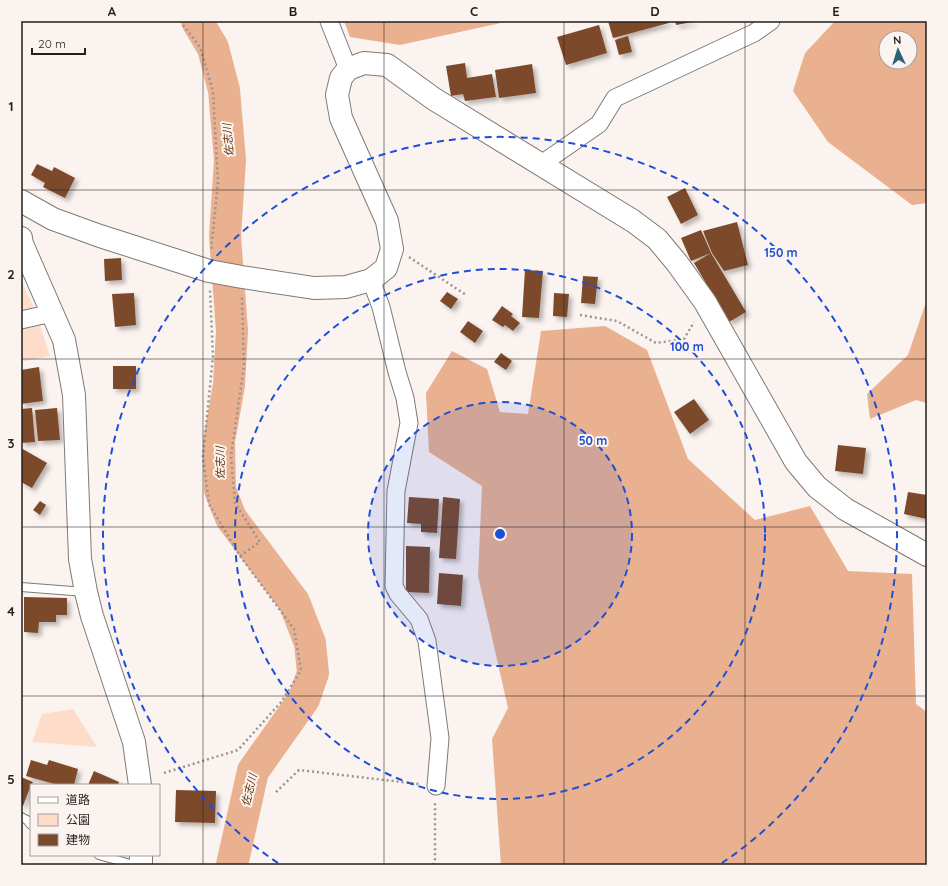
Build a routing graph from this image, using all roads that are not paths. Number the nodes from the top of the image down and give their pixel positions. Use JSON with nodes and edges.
{"nodes":[{"id":1,"x":329,"y":21,"type":"edge"},
{"id":2,"x":771,"y":21,"type":"edge"},
{"id":3,"x":348,"y":68,"type":"junction"},
{"id":4,"x":540,"y":165,"type":"junction"},
{"id":5,"x":21,"y":201,"type":"edge"},
{"id":6,"x":21,"y":238,"type":"edge"},
{"id":7,"x":371,"y":280,"type":"junction"},
{"id":8,"x":52,"y":313,"type":"junction"},
{"id":9,"x":21,"y":320,"type":"edge"},
{"id":10,"x":927,"y":555,"type":"edge"},
{"id":11,"x":21,"y":587,"type":"edge"},
{"id":12,"x":86,"y":592,"type":"junction"},
{"id":13,"x":140,"y":784,"type":"edge"},
{"id":14,"x":436,"y":786,"type":"road end"},
{"id":15,"x":21,"y":817,"type":"edge"},
{"id":16,"x":30,"y":824,"type":"edge"},
{"id":17,"x":102,"y":856,"type":"edge"},
{"id":18,"x":134,"y":865,"type":"edge"}],
"edges":[{"from":1,"to":3,"type":"street"},
{"from":2,"to":4,"type":"street"},
{"from":3,"to":4,"type":"street"},
{"from":3,"to":7,"type":"street"},
{"from":4,"to":10,"type":"street"},
{"from":5,"to":7,"type":"street"},
{"from":6,"to":8,"type":"street"},
{"from":7,"to":14,"type":"street"},
{"from":8,"to":9,"type":"street"},
{"from":8,"to":12,"type":"street"},
{"from":11,"to":12,"type":"lane"},
{"from":12,"to":13,"type":"street"},
{"from":15,"to":16,"type":"lane"},
{"from":17,"to":18,"type":"lane"}]}
